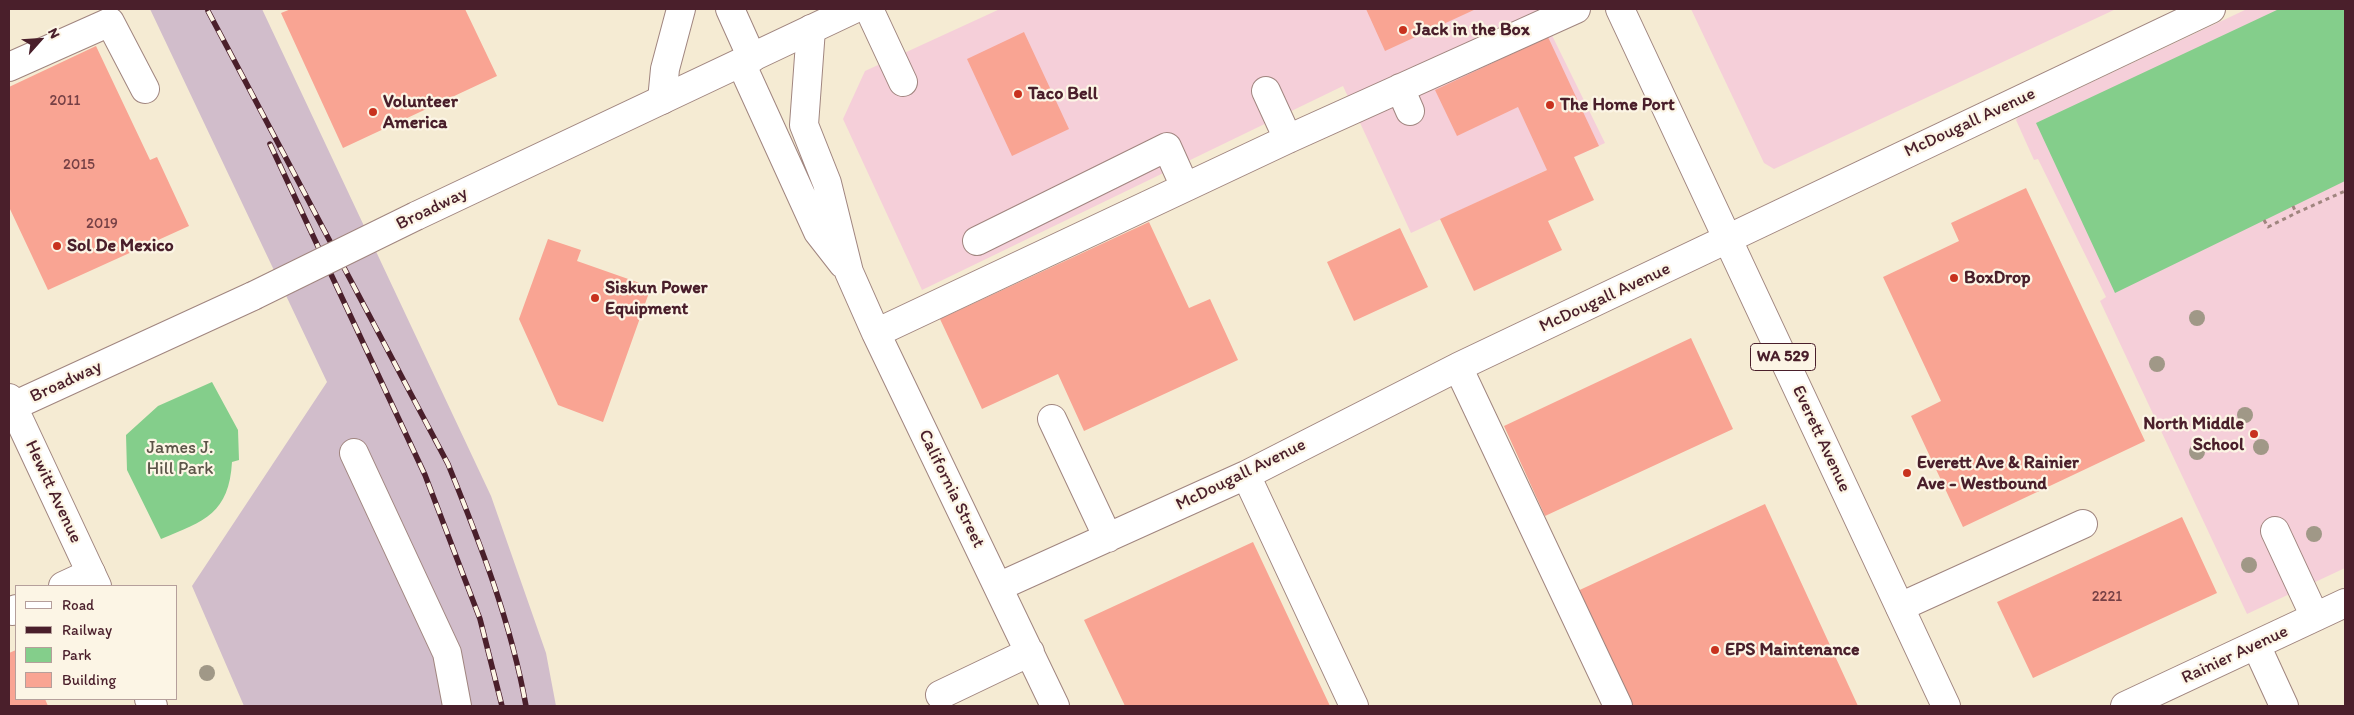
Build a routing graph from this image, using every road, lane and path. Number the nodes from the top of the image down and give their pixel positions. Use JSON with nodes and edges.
{"nodes":[{"id":1,"x":681,"y":9,"type":"edge"},
{"id":2,"x":730,"y":9,"type":"edge"},
{"id":3,"x":854,"y":9,"type":"edge"},
{"id":4,"x":869,"y":9,"type":"edge"},
{"id":5,"x":1576,"y":9,"type":"edge"},
{"id":6,"x":1620,"y":9,"type":"edge"},
{"id":7,"x":2211,"y":9,"type":"edge"},
{"id":8,"x":811,"y":29,"type":"junction"},
{"id":9,"x":746,"y":60,"type":"junction"},
{"id":10,"x":9,"y":67,"type":"edge"},
{"id":11,"x":904,"y":82,"type":"dead end"},
{"id":12,"x":145,"y":89,"type":"dead end"},
{"id":13,"x":1266,"y":91,"type":"dead end"},
{"id":14,"x":662,"y":100,"type":"junction"},
{"id":15,"x":1288,"y":139,"type":"junction"},
{"id":16,"x":1185,"y":187,"type":"junction"},
{"id":17,"x":2345,"y":191,"type":"edge"},
{"id":18,"x":2293,"y":206,"type":"dead end"},
{"id":19,"x":2296,"y":213,"type":"junction"},
{"id":20,"x":2264,"y":220,"type":"dead end"},
{"id":21,"x":1728,"y":239,"type":"junction"},
{"id":22,"x":977,"y":241,"type":"dead end"},
{"id":23,"x":849,"y":272,"type":"junction"},
{"id":24,"x":876,"y":333,"type":"junction"},
{"id":25,"x":1458,"y":368,"type":"junction"},
{"id":26,"x":10,"y":404,"type":"edge"},
{"id":27,"x":1052,"y":419,"type":"dead end"},
{"id":28,"x":354,"y":453,"type":"dead end"},
{"id":29,"x":1246,"y":475,"type":"junction"},
{"id":30,"x":2083,"y":524,"type":"dead end"},
{"id":31,"x":2275,"y":531,"type":"dead end"},
{"id":32,"x":1108,"y":538,"type":"junction"},
{"id":33,"x":94,"y":580,"type":"edge"},
{"id":34,"x":68,"y":585,"type":"edge"},
{"id":35,"x":998,"y":587,"type":"junction"},
{"id":36,"x":2345,"y":603,"type":"edge"},
{"id":37,"x":1900,"y":607,"type":"junction"},
{"id":38,"x":2315,"y":617,"type":"junction"},
{"id":39,"x":2256,"y":645,"type":"junction"},
{"id":40,"x":1030,"y":652,"type":"junction"},
{"id":41,"x":940,"y":695,"type":"dead end"},
{"id":42,"x":457,"y":706,"type":"edge"},
{"id":43,"x":1055,"y":706,"type":"edge"},
{"id":44,"x":1354,"y":706,"type":"edge"},
{"id":45,"x":1618,"y":706,"type":"edge"},
{"id":46,"x":1946,"y":706,"type":"edge"},
{"id":47,"x":2125,"y":706,"type":"edge"},
{"id":48,"x":2284,"y":706,"type":"edge"}],
"edges":[{"from":1,"to":14,"type":"street"},
{"from":2,"to":9,"type":"street","name":"California Street"},
{"from":3,"to":8,"type":"street","name":"Broadway"},
{"from":4,"to":11,"type":"street"},
{"from":5,"to":15,"type":"street"},
{"from":6,"to":21,"type":"street","name":"Everett Avenue","number":"WA 529"},
{"from":7,"to":21,"type":"street","name":"McDougall Avenue"},
{"from":8,"to":9,"type":"street","name":"Broadway"},
{"from":8,"to":23,"type":"street","name":"California Street"},
{"from":9,"to":14,"type":"street","name":"Broadway"},
{"from":9,"to":23,"type":"street","name":"California Street"},
{"from":10,"to":12,"type":"street"},
{"from":13,"to":15,"type":"street"},
{"from":14,"to":26,"type":"street","name":"Broadway","bridge":true},
{"from":15,"to":16,"type":"street"},
{"from":16,"to":22,"type":"street"},
{"from":16,"to":24,"type":"street"},
{"from":17,"to":19,"type":"path"},
{"from":18,"to":19,"type":"path"},
{"from":19,"to":20,"type":"path"},
{"from":21,"to":25,"type":"street","name":"McDougall Avenue"},
{"from":21,"to":37,"type":"street","name":"Everett Avenue","number":"WA 529"},
{"from":23,"to":24,"type":"street","name":"California Street"},
{"from":24,"to":35,"type":"street","name":"California Street"},
{"from":25,"to":29,"type":"street","name":"McDougall Avenue"},
{"from":25,"to":45,"type":"street"},
{"from":26,"to":33,"type":"street","name":"Hewitt Avenue"},
{"from":27,"to":32,"type":"street"},
{"from":28,"to":42,"type":"street"},
{"from":29,"to":32,"type":"street","name":"McDougall Avenue"},
{"from":29,"to":44,"type":"street"},
{"from":30,"to":37,"type":"street"},
{"from":31,"to":38,"type":"street"},
{"from":32,"to":35,"type":"street","name":"McDougall Avenue"},
{"from":33,"to":34,"type":"street"},
{"from":35,"to":40,"type":"street","name":"California Street"},
{"from":36,"to":38,"type":"street","name":"Rainier Avenue"},
{"from":37,"to":46,"type":"street","name":"Everett Avenue","number":"WA 529"},
{"from":38,"to":39,"type":"street","name":"Rainier Avenue"},
{"from":39,"to":47,"type":"street","name":"Rainier Avenue"},
{"from":39,"to":48,"type":"street"},
{"from":40,"to":41,"type":"street"},
{"from":40,"to":43,"type":"street","name":"California Street"}]}
